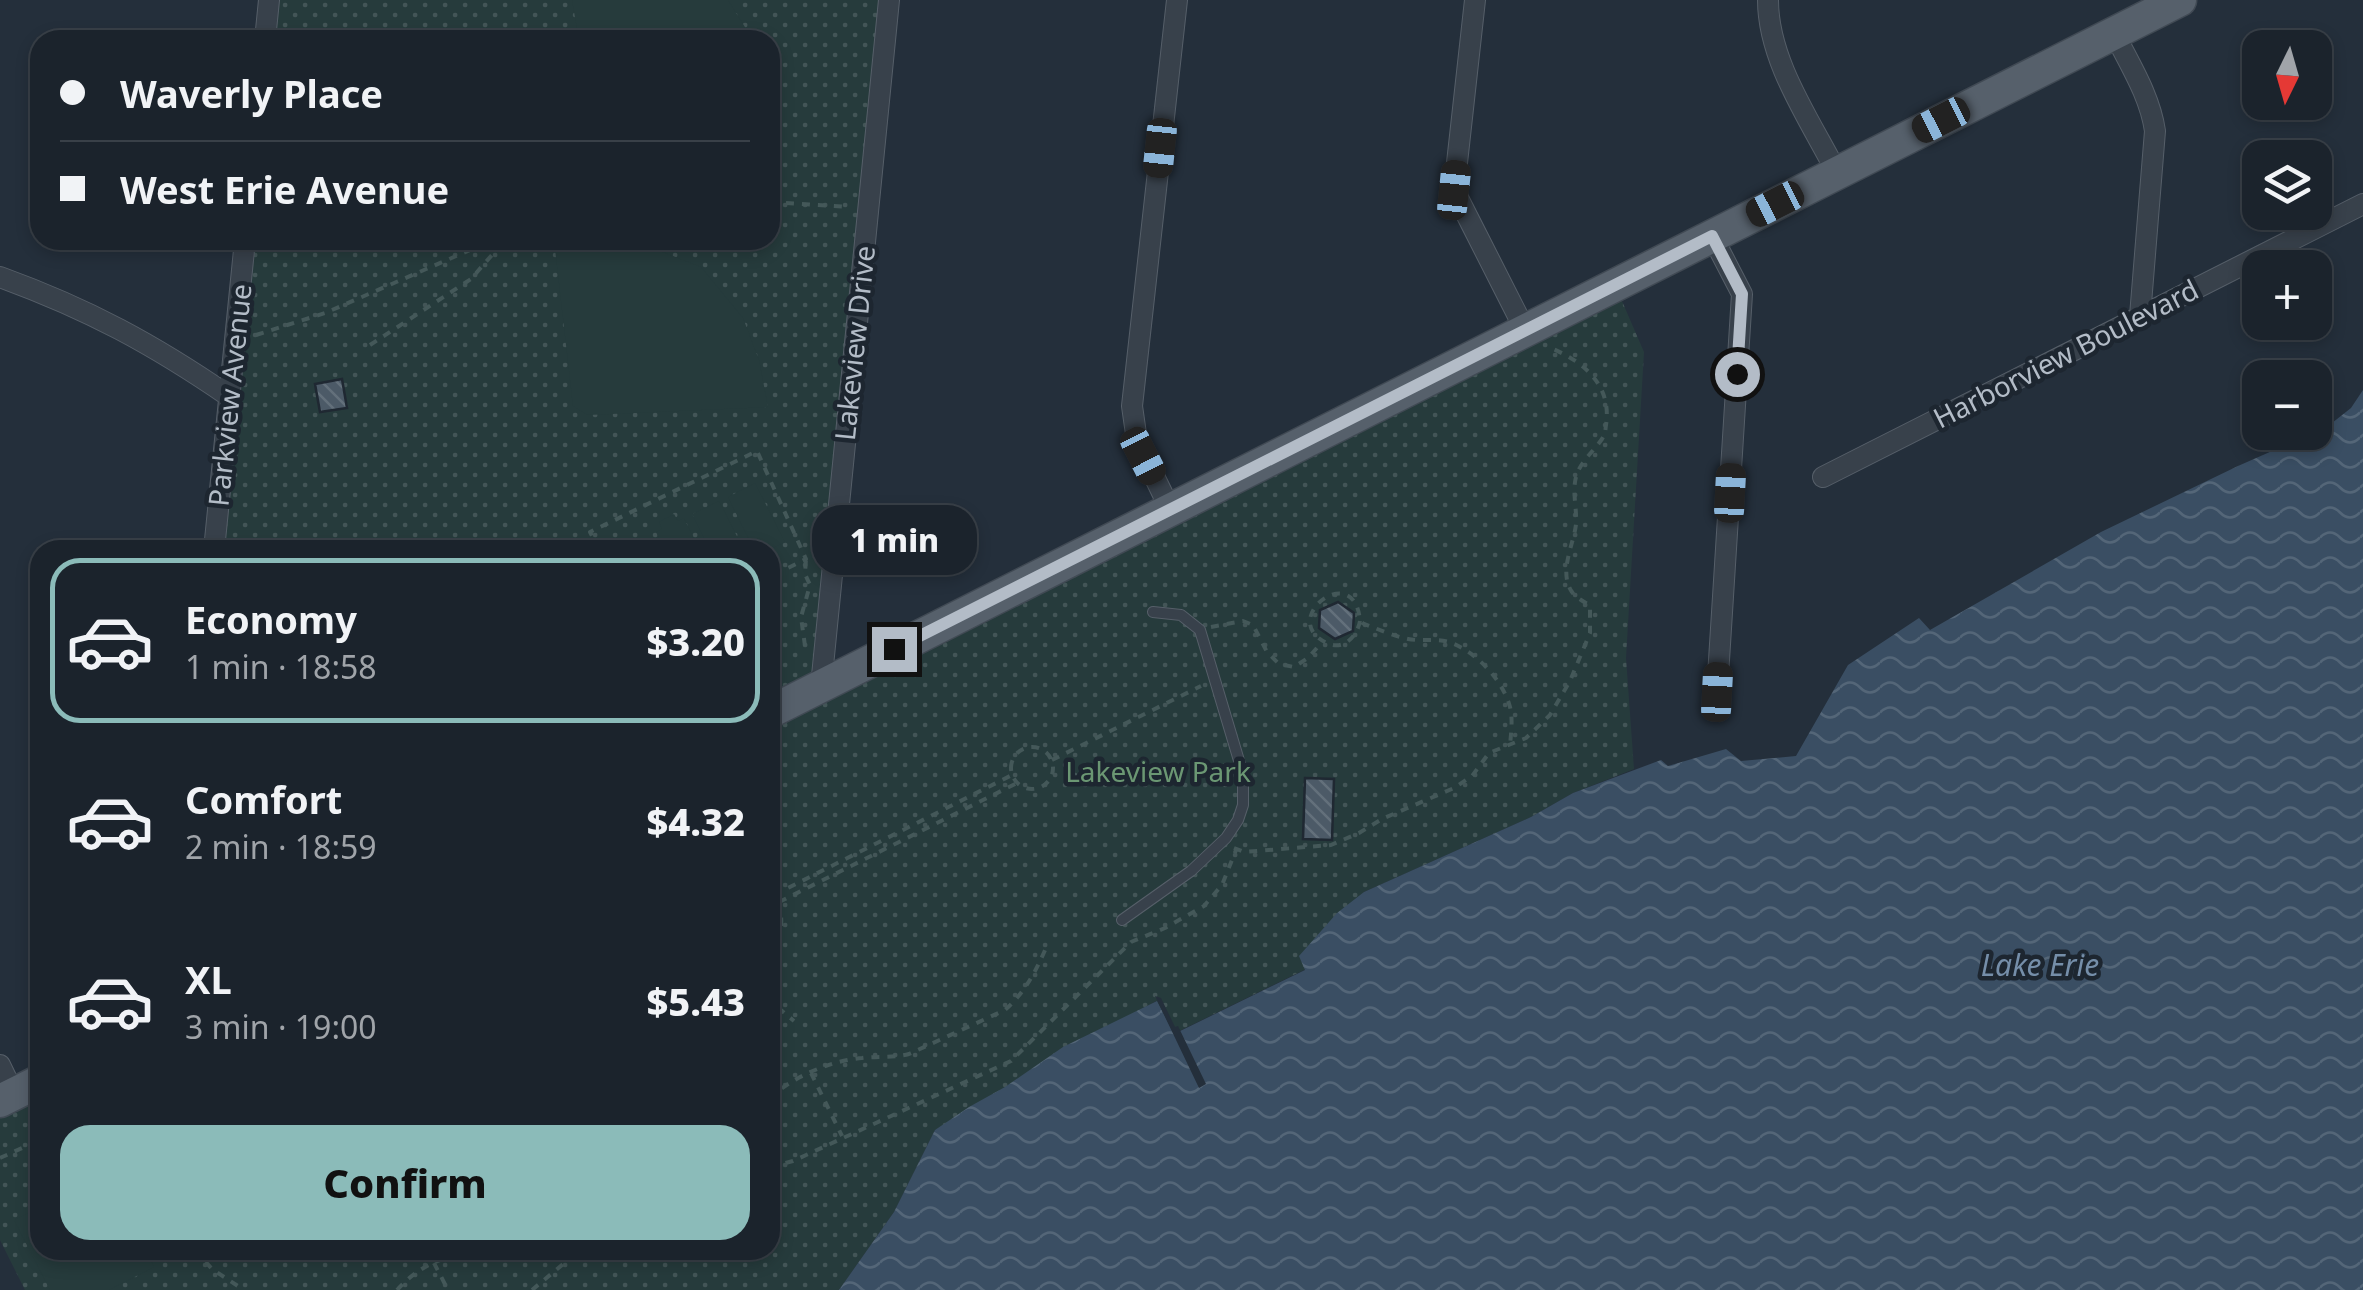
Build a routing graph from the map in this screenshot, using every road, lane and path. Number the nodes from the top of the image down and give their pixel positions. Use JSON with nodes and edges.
{"nodes":[{"id":1,"x":269,"y":0,"type":"edge"},
{"id":2,"x":888,"y":0,"type":"edge"},
{"id":3,"x":1177,"y":0,"type":"edge"},
{"id":4,"x":1475,"y":0,"type":"edge"},
{"id":5,"x":1768,"y":0,"type":"edge"},
{"id":6,"x":2180,"y":0,"type":"edge"},
{"id":7,"x":266,"y":30,"type":"edge"},
{"id":8,"x":2114,"y":34,"type":"junction"},
{"id":9,"x":1838,"y":173,"type":"junction"},
{"id":10,"x":780,"y":203,"type":"edge"},
{"id":11,"x":2363,"y":204,"type":"edge"},
{"id":12,"x":868,"y":208,"type":"junction"},
{"id":13,"x":1712,"y":236,"type":"junction"},
{"id":14,"x":244,"y":250,"type":"edge"},
{"id":15,"x":470,"y":250,"type":"edge"},
{"id":16,"x":495,"y":250,"type":"edge"},
{"id":17,"x":0,"y":277,"type":"edge"},
{"id":18,"x":2140,"y":316,"type":"junction"},
{"id":19,"x":1525,"y":330,"type":"junction"},
{"id":20,"x":255,"y":335,"type":"dead end"},
{"id":21,"x":370,"y":345,"type":"dead end"},
{"id":22,"x":1553,"y":349,"type":"dead end"},
{"id":23,"x":230,"y":397,"type":"junction"},
{"id":24,"x":1823,"y":476,"type":"dead end"},
{"id":25,"x":1170,"y":510,"type":"junction"},
{"id":26,"x":215,"y":540,"type":"edge"},
{"id":27,"x":594,"y":540,"type":"edge"},
{"id":28,"x":806,"y":559,"type":"junction"},
{"id":29,"x":780,"y":571,"type":"edge"},
{"id":30,"x":1153,"y":612,"type":"dead end"},
{"id":31,"x":1360,"y":621,"type":"junction"},
{"id":32,"x":1200,"y":630,"type":"junction"},
{"id":33,"x":1323,"y":641,"type":"junction"},
{"id":34,"x":806,"y":652,"type":"dead end"},
{"id":35,"x":1215,"y":682,"type":"junction"},
{"id":36,"x":821,"y":686,"type":"junction"},
{"id":37,"x":1717,"y":692,"type":"dead end"},
{"id":38,"x":780,"y":707,"type":"edge"},
{"id":39,"x":1510,"y":746,"type":"junction"},
{"id":40,"x":1052,"y":760,"type":"junction"},
{"id":41,"x":1012,"y":775,"type":"junction"},
{"id":42,"x":1017,"y":783,"type":"junction"},
{"id":43,"x":944,"y":809,"type":"junction"},
{"id":44,"x":948,"y":818,"type":"junction"},
{"id":45,"x":888,"y":838,"type":"junction"},
{"id":46,"x":1226,"y":838,"type":"junction"},
{"id":47,"x":892,"y":846,"type":"junction"},
{"id":48,"x":1236,"y":850,"type":"junction"},
{"id":49,"x":838,"y":863,"type":"junction"},
{"id":50,"x":841,"y":871,"type":"junction"},
{"id":51,"x":780,"y":897,"type":"edge"},
{"id":52,"x":780,"y":898,"type":"edge"},
{"id":53,"x":1122,"y":920,"type":"dead end"},
{"id":54,"x":1046,"y":948,"type":"dead end"},
{"id":55,"x":780,"y":1009,"type":"edge"},
{"id":56,"x":794,"y":1021,"type":"dead end"},
{"id":57,"x":811,"y":1074,"type":"junction"},
{"id":58,"x":780,"y":1088,"type":"edge"},
{"id":59,"x":843,"y":1138,"type":"junction"},
{"id":60,"x":30,"y":1145,"type":"edge"},
{"id":61,"x":0,"y":1158,"type":"edge"},
{"id":62,"x":780,"y":1164,"type":"edge"},
{"id":63,"x":204,"y":1260,"type":"edge"},
{"id":64,"x":442,"y":1260,"type":"edge"},
{"id":65,"x":568,"y":1260,"type":"edge"},
{"id":66,"x":434,"y":1264,"type":"junction"},
{"id":67,"x":244,"y":1290,"type":"edge"},
{"id":68,"x":397,"y":1290,"type":"edge"},
{"id":69,"x":448,"y":1290,"type":"edge"},
{"id":70,"x":532,"y":1290,"type":"edge"}],
"edges":[{"from":1,"to":7,"type":"street"},
{"from":2,"to":12,"type":"street","name":"Lakeview Drive"},
{"from":3,"to":25,"type":"street"},
{"from":4,"to":19,"type":"street"},
{"from":5,"to":9,"type":"street"},
{"from":6,"to":8,"type":"main road"},
{"from":8,"to":9,"type":"main road"},
{"from":8,"to":18,"type":"street"},
{"from":9,"to":13,"type":"main road"},
{"from":10,"to":12,"type":"path"},
{"from":11,"to":18,"type":"street","name":"Harborview Boulevard"},
{"from":12,"to":36,"type":"street","name":"Lakeview Drive"},
{"from":13,"to":19,"type":"main road"},
{"from":13,"to":37,"type":"street"},
{"from":14,"to":23,"type":"street","name":"Parkview Avenue"},
{"from":15,"to":20,"type":"path"},
{"from":16,"to":21,"type":"path"},
{"from":17,"to":23,"type":"street"},
{"from":18,"to":24,"type":"street","name":"Harborview Boulevard"},
{"from":19,"to":25,"type":"main road"},
{"from":22,"to":39,"type":"path"},
{"from":23,"to":26,"type":"street","name":"Parkview Avenue"},
{"from":25,"to":36,"type":"main road"},
{"from":27,"to":28,"type":"path"},
{"from":28,"to":29,"type":"path"},
{"from":28,"to":34,"type":"path"},
{"from":30,"to":32,"type":"lane"},
{"from":31,"to":33,"type":"path"},
{"from":31,"to":33,"type":"path"},
{"from":31,"to":39,"type":"path"},
{"from":32,"to":33,"type":"path"},
{"from":32,"to":35,"type":"lane"},
{"from":35,"to":40,"type":"path"},
{"from":35,"to":46,"type":"lane"},
{"from":36,"to":38,"type":"main road"},
{"from":39,"to":48,"type":"path"},
{"from":40,"to":41,"type":"path"},
{"from":40,"to":42,"type":"path"},
{"from":41,"to":42,"type":"path"},
{"from":41,"to":43,"type":"path"},
{"from":42,"to":44,"type":"path"},
{"from":43,"to":44,"type":"path"},
{"from":43,"to":45,"type":"path"},
{"from":44,"to":47,"type":"path"},
{"from":45,"to":47,"type":"path"},
{"from":45,"to":49,"type":"path"},
{"from":46,"to":48,"type":"path"},
{"from":46,"to":53,"type":"lane"},
{"from":47,"to":50,"type":"path"},
{"from":48,"to":59,"type":"path"},
{"from":49,"to":50,"type":"path"},
{"from":49,"to":51,"type":"path"},
{"from":50,"to":52,"type":"path"},
{"from":54,"to":57,"type":"path"},
{"from":55,"to":56,"type":"path"},
{"from":57,"to":58,"type":"path"},
{"from":57,"to":59,"type":"path"},
{"from":59,"to":62,"type":"path"},
{"from":60,"to":61,"type":"path"},
{"from":63,"to":67,"type":"path"},
{"from":64,"to":66,"type":"path"},
{"from":65,"to":70,"type":"path"},
{"from":66,"to":68,"type":"path"},
{"from":66,"to":69,"type":"path"}]}
